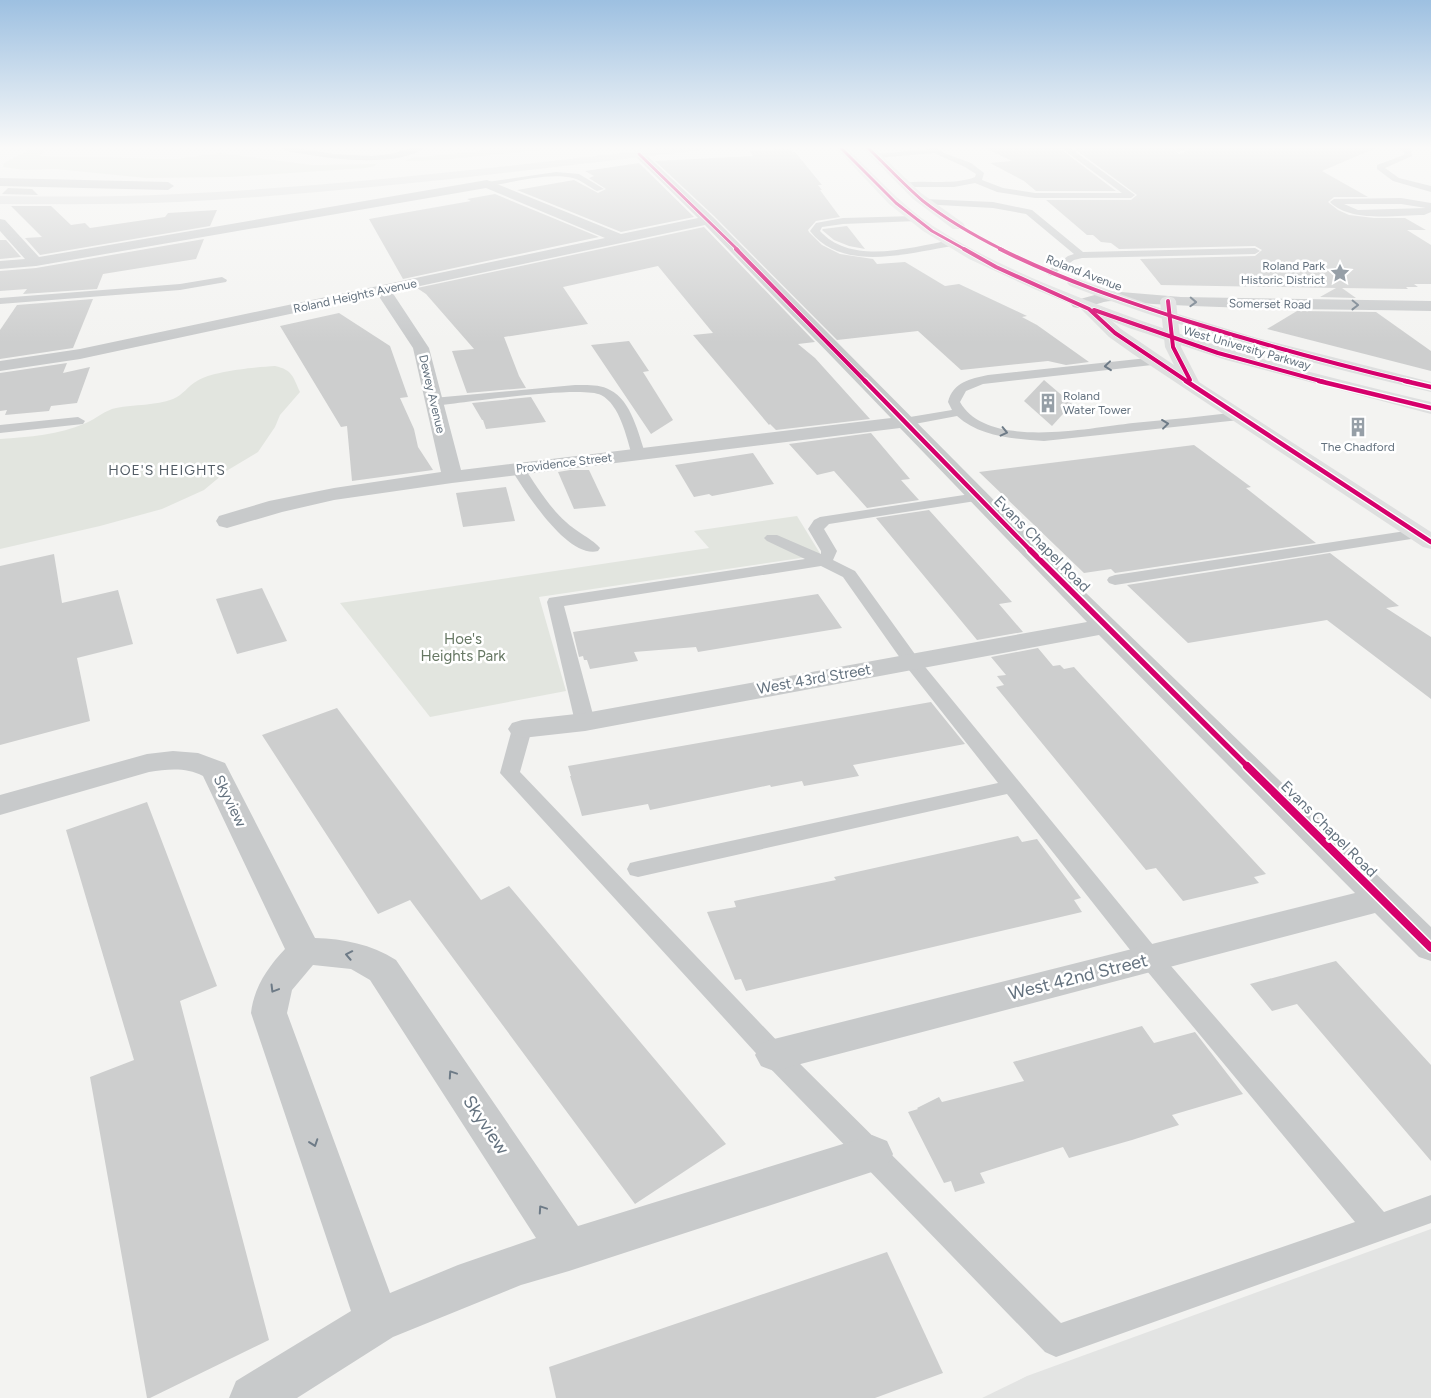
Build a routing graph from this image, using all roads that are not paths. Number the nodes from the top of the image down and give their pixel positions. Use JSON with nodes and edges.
{"nodes":[{"id":1,"x":324,"y":212,"type":"edge"},
{"id":2,"x":555,"y":212,"type":"edge"},
{"id":3,"x":700,"y":212,"type":"edge"},
{"id":4,"x":907,"y":212,"type":"edge"},
{"id":5,"x":940,"y":212,"type":"edge"},
{"id":6,"x":1026,"y":212,"type":"edge"},
{"id":7,"x":1354,"y":212,"type":"edge"},
{"id":8,"x":1408,"y":212,"type":"edge"},
{"id":9,"x":914,"y":218,"type":"junction"},
{"id":10,"x":708,"y":220,"type":"junction"},
{"id":11,"x":2,"y":227,"type":"edge"},
{"id":12,"x":620,"y":239,"type":"junction"},
{"id":13,"x":952,"y":243,"type":"junction"},
{"id":14,"x":1255,"y":251,"type":"dead end"},
{"id":15,"x":1081,"y":255,"type":"junction"},
{"id":16,"x":36,"y":262,"type":"junction"},
{"id":17,"x":0,"y":265,"type":"edge"},
{"id":18,"x":1051,"y":273,"type":"junction"},
{"id":19,"x":222,"y":280,"type":"dead end"},
{"id":20,"x":382,"y":291,"type":"junction"},
{"id":21,"x":1109,"y":296,"type":"junction"},
{"id":22,"x":0,"y":301,"type":"edge"},
{"id":23,"x":1084,"y":306,"type":"junction"},
{"id":24,"x":1431,"y":306,"type":"edge"},
{"id":25,"x":1168,"y":308,"type":"junction"},
{"id":26,"x":1170,"y":338,"type":"junction"},
{"id":27,"x":1157,"y":361,"type":"junction"},
{"id":28,"x":0,"y":366,"type":"edge"},
{"id":29,"x":1191,"y":383,"type":"junction"},
{"id":30,"x":1431,"y":387,"type":"edge"},
{"id":31,"x":433,"y":402,"type":"junction"},
{"id":32,"x":1431,"y":408,"type":"edge"},
{"id":33,"x":960,"y":412,"type":"junction"},
{"id":34,"x":1239,"y":416,"type":"junction"},
{"id":35,"x":78,"y":421,"type":"dead end"},
{"id":36,"x":904,"y":422,"type":"junction"},
{"id":37,"x":0,"y":429,"type":"edge"},
{"id":38,"x":639,"y":454,"type":"junction"},
{"id":39,"x":518,"y":469,"type":"junction"},
{"id":40,"x":452,"y":477,"type":"junction"},
{"id":41,"x":977,"y":497,"type":"junction"},
{"id":42,"x":228,"y":521,"type":"dead end"},
{"id":43,"x":772,"y":538,"type":"dead end"},
{"id":44,"x":1425,"y":538,"type":"edge"},
{"id":45,"x":592,"y":548,"type":"dead end"},
{"id":46,"x":823,"y":561,"type":"junction"},
{"id":47,"x":1115,"y":580,"type":"dead end"},
{"id":48,"x":1106,"y":626,"type":"junction"},
{"id":49,"x":911,"y":662,"type":"junction"},
{"id":50,"x":585,"y":722,"type":"junction"},
{"id":51,"x":522,"y":729,"type":"joint"},
{"id":52,"x":1013,"y":786,"type":"junction"},
{"id":53,"x":0,"y":805,"type":"edge"},
{"id":54,"x":638,"y":869,"type":"dead end"},
{"id":55,"x":1382,"y":899,"type":"junction"},
{"id":56,"x":1431,"y":948,"type":"edge"},
{"id":57,"x":304,"y":951,"type":"junction"},
{"id":58,"x":1150,"y":958,"type":"junction"},
{"id":59,"x":774,"y":1055,"type":"junction"},
{"id":60,"x":872,"y":1154,"type":"junction"},
{"id":61,"x":1431,"y":1209,"type":"edge"},
{"id":62,"x":1378,"y":1227,"type":"junction"},
{"id":63,"x":569,"y":1250,"type":"junction"},
{"id":64,"x":377,"y":1321,"type":"junction"},
{"id":65,"x":253,"y":1398,"type":"edge"}],
"edges":[{"from":1,"to":16,"type":"street"},
{"from":2,"to":12,"type":"street"},
{"from":3,"to":10,"type":"street","name":"Evans Chapel Road"},
{"from":4,"to":9,"type":"main road","name":"Roland Avenue"},
{"from":5,"to":18,"type":"main road","name":"Roland Avenue"},
{"from":6,"to":15,"type":"lane"},
{"from":7,"to":8,"type":"lane"},
{"from":9,"to":13,"type":"main road","name":"Roland Avenue"},
{"from":9,"to":13,"type":"lane"},
{"from":10,"to":12,"type":"street","name":"Roland Heights Avenue"},
{"from":10,"to":36,"type":"street","name":"Evans Chapel Road"},
{"from":11,"to":16,"type":"street"},
{"from":12,"to":20,"type":"street","name":"Roland Heights Avenue"},
{"from":13,"to":23,"type":"main road","name":"Roland Avenue"},
{"from":14,"to":15,"type":"lane"},
{"from":15,"to":18,"type":"lane"},
{"from":16,"to":17,"type":"street"},
{"from":18,"to":21,"type":"main road","name":"Roland Avenue"},
{"from":19,"to":22,"type":"lane"},
{"from":20,"to":28,"type":"street","name":"Roland Heights Avenue"},
{"from":20,"to":31,"type":"street","name":"Dewey Avenue"},
{"from":21,"to":23,"type":"street"},
{"from":21,"to":25,"type":"main road","name":"Roland Avenue"},
{"from":23,"to":26,"type":"main road","name":"West University Parkway"},
{"from":23,"to":27,"type":"main road","name":"Roland Avenue"},
{"from":25,"to":24,"type":"street","name":"Somerset Road","one_way":true},
{"from":25,"to":26,"type":"main road","name":"Roland Avenue"},
{"from":25,"to":30,"type":"main road","name":"West University Parkway"},
{"from":26,"to":29,"type":"main road","name":"Roland Avenue"},
{"from":26,"to":32,"type":"main road","name":"West University Parkway"},
{"from":27,"to":29,"type":"main road","name":"Roland Avenue"},
{"from":27,"to":33,"type":"lane","one_way":true},
{"from":29,"to":34,"type":"main road","name":"Roland Avenue"},
{"from":31,"to":38,"type":"lane"},
{"from":31,"to":40,"type":"street","name":"Dewey Avenue"},
{"from":33,"to":34,"type":"lane","one_way":true},
{"from":33,"to":36,"type":"lane"},
{"from":34,"to":44,"type":"main road","name":"Roland Avenue"},
{"from":35,"to":37,"type":"lane"},
{"from":36,"to":38,"type":"street","name":"Providence Street"},
{"from":36,"to":41,"type":"street","name":"Evans Chapel Road"},
{"from":38,"to":39,"type":"street","name":"Providence Street"},
{"from":39,"to":40,"type":"street","name":"Providence Street"},
{"from":39,"to":45,"type":"lane"},
{"from":40,"to":42,"type":"street","name":"Providence Street"},
{"from":41,"to":46,"type":"lane"},
{"from":41,"to":48,"type":"street","name":"Evans Chapel Road"},
{"from":43,"to":46,"type":"lane"},
{"from":44,"to":47,"type":"lane"},
{"from":46,"to":49,"type":"lane"},
{"from":46,"to":50,"type":"lane"},
{"from":48,"to":49,"type":"street","name":"West 43rd Street"},
{"from":48,"to":55,"type":"street","name":"Evans Chapel Road"},
{"from":49,"to":50,"type":"street","name":"West 43rd Street"},
{"from":49,"to":52,"type":"lane"},
{"from":50,"to":51,"type":"street","name":"West 43rd Street"},
{"from":51,"to":59,"type":"lane"},
{"from":52,"to":54,"type":"lane"},
{"from":52,"to":58,"type":"lane"},
{"from":53,"to":57,"type":"street","name":"Skyview"},
{"from":55,"to":56,"type":"street","name":"Evans Chapel Road"},
{"from":55,"to":58,"type":"street","name":"West 42nd Street"},
{"from":63,"to":57,"type":"street","name":"Skyview","one_way":true},
{"from":57,"to":64,"type":"street","one_way":true},
{"from":58,"to":59,"type":"street","name":"West 42nd Street"},
{"from":58,"to":62,"type":"lane"},
{"from":59,"to":60,"type":"lane"},
{"from":60,"to":62,"type":"lane"},
{"from":60,"to":63,"type":"street"},
{"from":61,"to":62,"type":"lane"},
{"from":63,"to":64,"type":"street"},
{"from":64,"to":65,"type":"street"}]}
